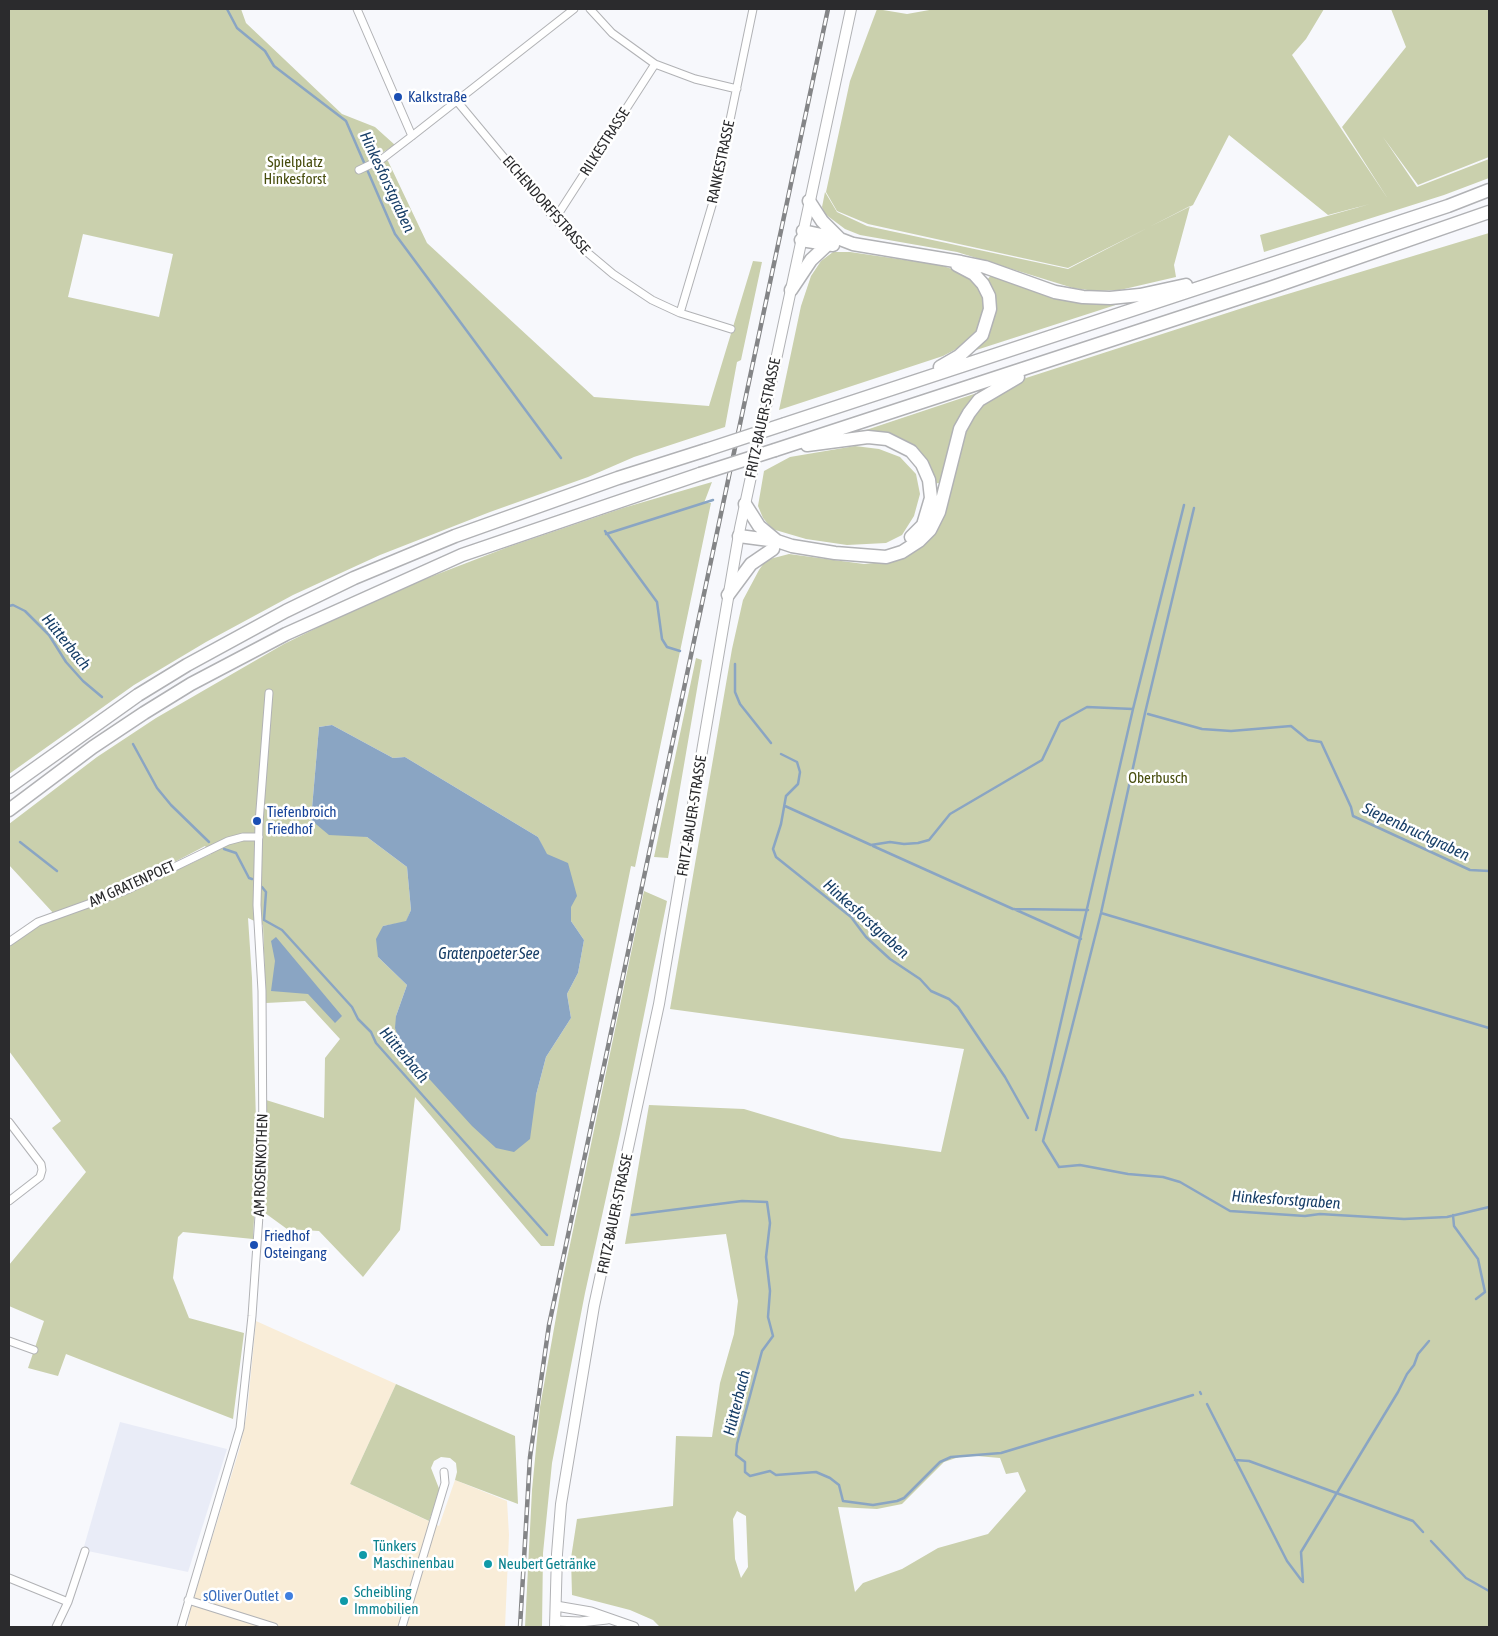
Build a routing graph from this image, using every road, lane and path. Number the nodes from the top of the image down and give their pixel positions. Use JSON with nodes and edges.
{"nodes":[{"id":1,"x":357,"y":9,"type":"edge"},
{"id":2,"x":574,"y":9,"type":"edge"},
{"id":3,"x":590,"y":9,"type":"edge"},
{"id":4,"x":753,"y":9,"type":"edge"},
{"id":5,"x":851,"y":9,"type":"edge"},
{"id":6,"x":655,"y":64,"type":"junction"},
{"id":7,"x":737,"y":89,"type":"junction"},
{"id":8,"x":456,"y":100,"type":"junction"},
{"id":9,"x":412,"y":136,"type":"junction"},
{"id":10,"x":359,"y":170,"type":"dead end"},
{"id":11,"x":1489,"y":190,"type":"edge"},
{"id":12,"x":809,"y":201,"type":"junction"},
{"id":13,"x":1489,"y":212,"type":"edge"},
{"id":14,"x":555,"y":219,"type":"junction"},
{"id":15,"x":802,"y":236,"type":"junction"},
{"id":16,"x":840,"y":238,"type":"junction"},
{"id":17,"x":852,"y":244,"type":"junction"},
{"id":18,"x":827,"y":245,"type":"junction"},
{"id":19,"x":943,"y":260,"type":"junction"},
{"id":20,"x":1257,"y":269,"type":"junction"},
{"id":21,"x":791,"y":290,"type":"junction"},
{"id":22,"x":680,"y":313,"type":"junction"},
{"id":23,"x":731,"y":329,"type":"dead end"},
{"id":24,"x":1047,"y":361,"type":"junction"},
{"id":25,"x":920,"y":379,"type":"junction"},
{"id":26,"x":775,"y":450,"type":"junction"},
{"id":27,"x":746,"y":504,"type":"junction"},
{"id":28,"x":738,"y":540,"type":"junction"},
{"id":29,"x":775,"y":545,"type":"junction"},
{"id":30,"x":866,"y":556,"type":"junction"},
{"id":31,"x":728,"y":595,"type":"junction"},
{"id":32,"x":269,"y":693,"type":"dead end"},
{"id":33,"x":9,"y":787,"type":"edge"},
{"id":34,"x":9,"y":810,"type":"edge"},
{"id":35,"x":259,"y":837,"type":"junction"},
{"id":36,"x":9,"y":942,"type":"edge"},
{"id":37,"x":9,"y":1122,"type":"edge"},
{"id":38,"x":9,"y":1202,"type":"edge"},
{"id":39,"x":9,"y":1341,"type":"edge"},
{"id":40,"x":34,"y":1350,"type":"dead end"},
{"id":41,"x":444,"y":1472,"type":"dead end"},
{"id":42,"x":86,"y":1551,"type":"dead end"},
{"id":43,"x":9,"y":1578,"type":"edge"},
{"id":44,"x":188,"y":1600,"type":"junction"},
{"id":45,"x":68,"y":1602,"type":"junction"},
{"id":46,"x":556,"y":1606,"type":"junction"},
{"id":47,"x":611,"y":1618,"type":"junction"},
{"id":48,"x":555,"y":1624,"type":"edge"},
{"id":49,"x":578,"y":1625,"type":"edge"},
{"id":50,"x":56,"y":1627,"type":"edge"},
{"id":51,"x":180,"y":1627,"type":"edge"},
{"id":52,"x":274,"y":1627,"type":"edge"},
{"id":53,"x":402,"y":1627,"type":"edge"},
{"id":54,"x":634,"y":1627,"type":"edge"}],
"edges":[{"from":1,"to":9,"type":"street"},
{"from":2,"to":8,"type":"street"},
{"from":3,"to":6,"type":"street"},
{"from":4,"to":7,"type":"street","name":"RANKESTRASSE"},
{"from":5,"to":12,"type":"main road","name":"FRITZ-BAUER-STRASSE"},
{"from":6,"to":7,"type":"street"},
{"from":6,"to":14,"type":"street","name":"RILKESTRASSE"},
{"from":7,"to":22,"type":"street","name":"RANKESTRASSE"},
{"from":8,"to":9,"type":"street"},
{"from":8,"to":14,"type":"street","name":"EICHENDORFFSTRASSE"},
{"from":9,"to":10,"type":"street"},
{"from":11,"to":20,"type":"highway"},
{"from":12,"to":15,"type":"main road","name":"FRITZ-BAUER-STRASSE"},
{"from":12,"to":16,"type":"highway"},
{"from":13,"to":24,"type":"highway"},
{"from":14,"to":22,"type":"street","name":"EICHENDORFFSTRASSE"},
{"from":15,"to":16,"type":"highway"},
{"from":15,"to":18,"type":"highway"},
{"from":15,"to":21,"type":"main road","name":"FRITZ-BAUER-STRASSE"},
{"from":16,"to":17,"type":"highway"},
{"from":17,"to":18,"type":"highway"},
{"from":17,"to":19,"type":"highway"},
{"from":18,"to":21,"type":"highway"},
{"from":19,"to":20,"type":"highway"},
{"from":19,"to":25,"type":"highway"},
{"from":20,"to":25,"type":"highway"},
{"from":21,"to":27,"type":"main road","name":"FRITZ-BAUER-STRASSE"},
{"from":22,"to":23,"type":"street","name":"EICHENDORFFSTRASSE"},
{"from":24,"to":26,"type":"highway"},
{"from":24,"to":30,"type":"highway"},
{"from":25,"to":33,"type":"highway","bridge":true},
{"from":26,"to":30,"type":"highway"},
{"from":26,"to":34,"type":"highway","bridge":true},
{"from":27,"to":28,"type":"main road","name":"FRITZ-BAUER-STRASSE"},
{"from":27,"to":29,"type":"highway"},
{"from":28,"to":29,"type":"highway"},
{"from":28,"to":31,"type":"main road","name":"FRITZ-BAUER-STRASSE"},
{"from":29,"to":30,"type":"highway"},
{"from":29,"to":31,"type":"highway"},
{"from":31,"to":46,"type":"main road","name":"FRITZ-BAUER-STRASSE"},
{"from":32,"to":35,"type":"street","name":"AM ROSENKOTHEN"},
{"from":35,"to":36,"type":"street","name":"AM GRATENPOET"},
{"from":35,"to":44,"type":"street","name":"AM ROSENKOTHEN"},
{"from":37,"to":38,"type":"street"},
{"from":39,"to":40,"type":"street"},
{"from":41,"to":53,"type":"street"},
{"from":42,"to":45,"type":"street"},
{"from":43,"to":45,"type":"street"},
{"from":44,"to":51,"type":"street","name":"AM ROSENKOTHEN"},
{"from":44,"to":52,"type":"street"},
{"from":45,"to":50,"type":"street"},
{"from":46,"to":47,"type":"street"},
{"from":46,"to":48,"type":"main road","name":"FRITZ-BAUER-STRASSE"},
{"from":47,"to":49,"type":"street"},
{"from":47,"to":54,"type":"street"},
{"from":48,"to":49,"type":"street"}]}
